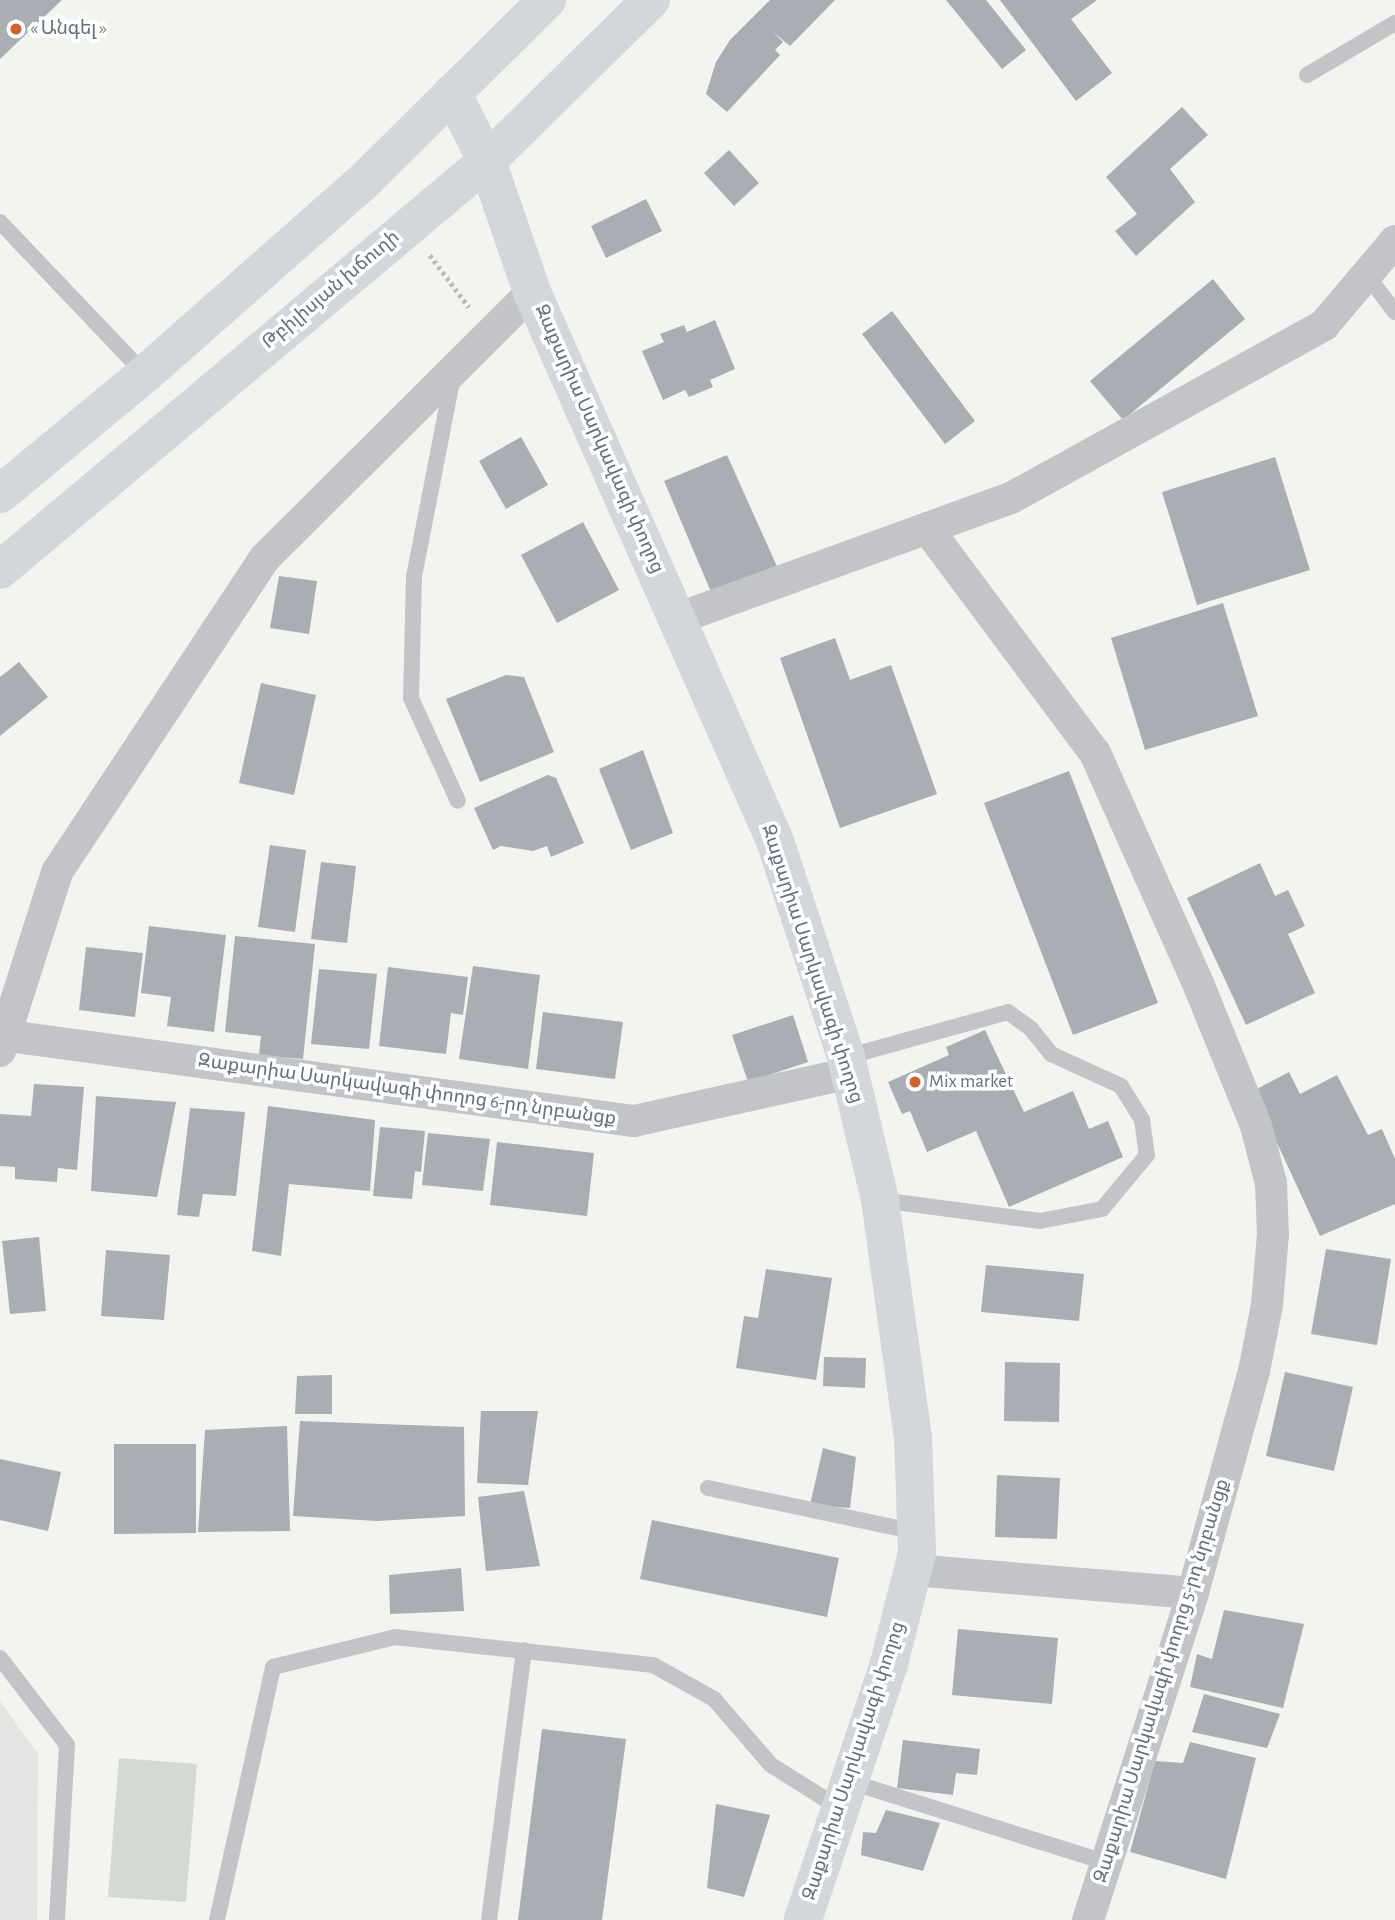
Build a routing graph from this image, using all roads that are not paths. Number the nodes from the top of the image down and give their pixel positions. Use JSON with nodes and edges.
{"nodes":[{"id":1,"x":547,"y":0,"type":"edge"},
{"id":2,"x":651,"y":0,"type":"edge"},
{"id":3,"x":1395,"y":23,"type":"edge"},
{"id":4,"x":1307,"y":75,"type":"dead end"},
{"id":5,"x":452,"y":93,"type":"junction"},
{"id":6,"x":487,"y":161,"type":"junction"},
{"id":7,"x":0,"y":222,"type":"edge"},
{"id":8,"x":1395,"y":241,"type":"edge"},
{"id":9,"x":1381,"y":288,"type":"edge"},
{"id":10,"x":532,"y":292,"type":"junction"},
{"id":11,"x":1395,"y":312,"type":"edge"},
{"id":12,"x":454,"y":370,"type":"junction"},
{"id":13,"x":145,"y":374,"type":"junction"},
{"id":14,"x":0,"y":494,"type":"edge"},
{"id":15,"x":927,"y":528,"type":"junction"},
{"id":16,"x":0,"y":570,"type":"edge"},
{"id":17,"x":680,"y":618,"type":"junction"},
{"id":18,"x":458,"y":801,"type":"dead end"},
{"id":19,"x":1,"y":1043,"type":"edge"},
{"id":20,"x":848,"y":1065,"type":"junction"},
{"id":21,"x":880,"y":1200,"type":"junction"},
{"id":22,"x":708,"y":1488,"type":"dead end"},
{"id":23,"x":917,"y":1532,"type":"junction"},
{"id":24,"x":913,"y":1570,"type":"junction"},
{"id":25,"x":1193,"y":1593,"type":"junction"},
{"id":26,"x":524,"y":1650,"type":"junction"},
{"id":27,"x":0,"y":1658,"type":"edge"},
{"id":28,"x":846,"y":1796,"type":"junction"},
{"id":29,"x":1105,"y":1862,"type":"junction"},
{"id":30,"x":57,"y":1920,"type":"edge"},
{"id":31,"x":217,"y":1920,"type":"edge"},
{"id":32,"x":489,"y":1920,"type":"edge"},
{"id":33,"x":803,"y":1920,"type":"edge"},
{"id":34,"x":1088,"y":1920,"type":"edge"}],
"edges":[{"from":1,"to":5,"type":"main road"},
{"from":2,"to":6,"type":"main road","name":"Թբիլիսյան խճուղի"},
{"from":3,"to":4,"type":"lane"},
{"from":5,"to":6,"type":"main road","name":"Զաքարիա Սարկավագի փողոց"},
{"from":5,"to":13,"type":"main road"},
{"from":6,"to":10,"type":"main road","name":"Զաքարիա Սարկավագի փողոց"},
{"from":6,"to":16,"type":"main road","name":"Թբիլիսյան խճուղի"},
{"from":7,"to":13,"type":"lane"},
{"from":8,"to":9,"type":"street"},
{"from":9,"to":11,"type":"lane"},
{"from":9,"to":15,"type":"street"},
{"from":10,"to":12,"type":"street","name":"Զաքարիա Սարկավագի փողոց 6-րդ նրբանցք"},
{"from":10,"to":17,"type":"main road","name":"Զաքարիա Սարկավագի փողոց"},
{"from":12,"to":18,"type":"lane"},
{"from":12,"to":19,"type":"street","name":"Զաքարիա Սարկավագի փողոց 6-րդ նրբանցք"},
{"from":13,"to":14,"type":"main road"},
{"from":15,"to":17,"type":"street"},
{"from":15,"to":25,"type":"street","name":"Զաքարիա Սարկավագի փողոց 5-րդ նրբանցք"},
{"from":17,"to":20,"type":"main road","name":"Զաքարիա Սարկավագի փողոց"},
{"from":19,"to":20,"type":"street","name":"Զաքարիա Սարկավագի փողոց 6-րդ նրբանցք"},
{"from":20,"to":21,"type":"main road","name":"Զաքարիա Սարկավագի փողոց"},
{"from":20,"to":21,"type":"lane"},
{"from":21,"to":23,"type":"main road","name":"Զաքարիա Սարկավագի փողոց"},
{"from":22,"to":23,"type":"lane"},
{"from":23,"to":24,"type":"main road","name":"Զաքարիա Սարկավագի փողոց"},
{"from":24,"to":25,"type":"street"},
{"from":24,"to":28,"type":"main road","name":"Զաքարիա Սարկավագի փողոց"},
{"from":25,"to":29,"type":"street","name":"Զաքարիա Սարկավագի փողոց 5-րդ նրբանցք"},
{"from":26,"to":28,"type":"lane"},
{"from":26,"to":31,"type":"lane"},
{"from":26,"to":32,"type":"lane"},
{"from":27,"to":30,"type":"lane"},
{"from":28,"to":29,"type":"lane"},
{"from":28,"to":33,"type":"main road","name":"Զաքարիա Սարկավագի փողոց"},
{"from":29,"to":34,"type":"street","name":"Զաքարիա Սարկավագի փողոց 5-րդ նրբանցք"}]}
